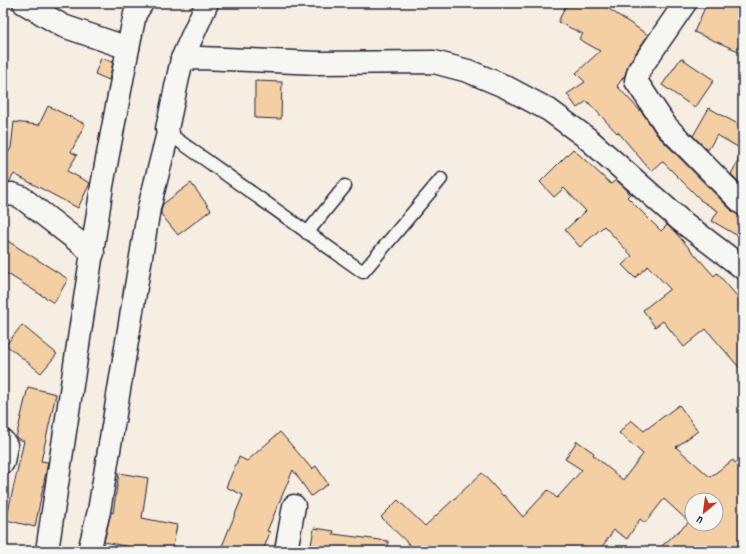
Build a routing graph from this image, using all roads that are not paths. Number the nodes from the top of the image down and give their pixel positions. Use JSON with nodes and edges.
{"nodes":[{"id":1,"x":24,"y":3,"type":"edge"},
{"id":2,"x":142,"y":3,"type":"edge"},
{"id":3,"x":207,"y":3,"type":"edge"},
{"id":4,"x":685,"y":3,"type":"edge"},
{"id":5,"x":128,"y":48,"type":"junction"},
{"id":6,"x":182,"y":59,"type":"junction"},
{"id":7,"x":168,"y":134,"type":"junction"},
{"id":8,"x":441,"y":179,"type":"dead end"},
{"id":9,"x":345,"y":186,"type":"dead end"},
{"id":10,"x":3,"y":195,"type":"edge"},
{"id":11,"x":743,"y":204,"type":"edge"},
{"id":12,"x":307,"y":233,"type":"junction"},
{"id":13,"x":93,"y":253,"type":"junction"},
{"id":14,"x":743,"y":268,"type":"edge"},
{"id":15,"x":3,"y":442,"type":"edge"},
{"id":16,"x":3,"y":462,"type":"edge"},
{"id":17,"x":294,"y":506,"type":"dead end"},
{"id":18,"x":47,"y":551,"type":"edge"},
{"id":19,"x":89,"y":551,"type":"edge"},
{"id":20,"x":286,"y":551,"type":"edge"}],
"edges":[{"from":1,"to":5,"type":"street"},
{"from":2,"to":5,"type":"street"},
{"from":3,"to":6,"type":"street"},
{"from":4,"to":11,"type":"street"},
{"from":5,"to":13,"type":"street"},
{"from":6,"to":7,"type":"street"},
{"from":6,"to":14,"type":"street"},
{"from":7,"to":12,"type":"lane"},
{"from":7,"to":19,"type":"street"},
{"from":8,"to":12,"type":"lane"},
{"from":9,"to":12,"type":"lane"},
{"from":10,"to":13,"type":"street"},
{"from":13,"to":18,"type":"street"},
{"from":15,"to":16,"type":"street"},
{"from":17,"to":20,"type":"street"}]}
